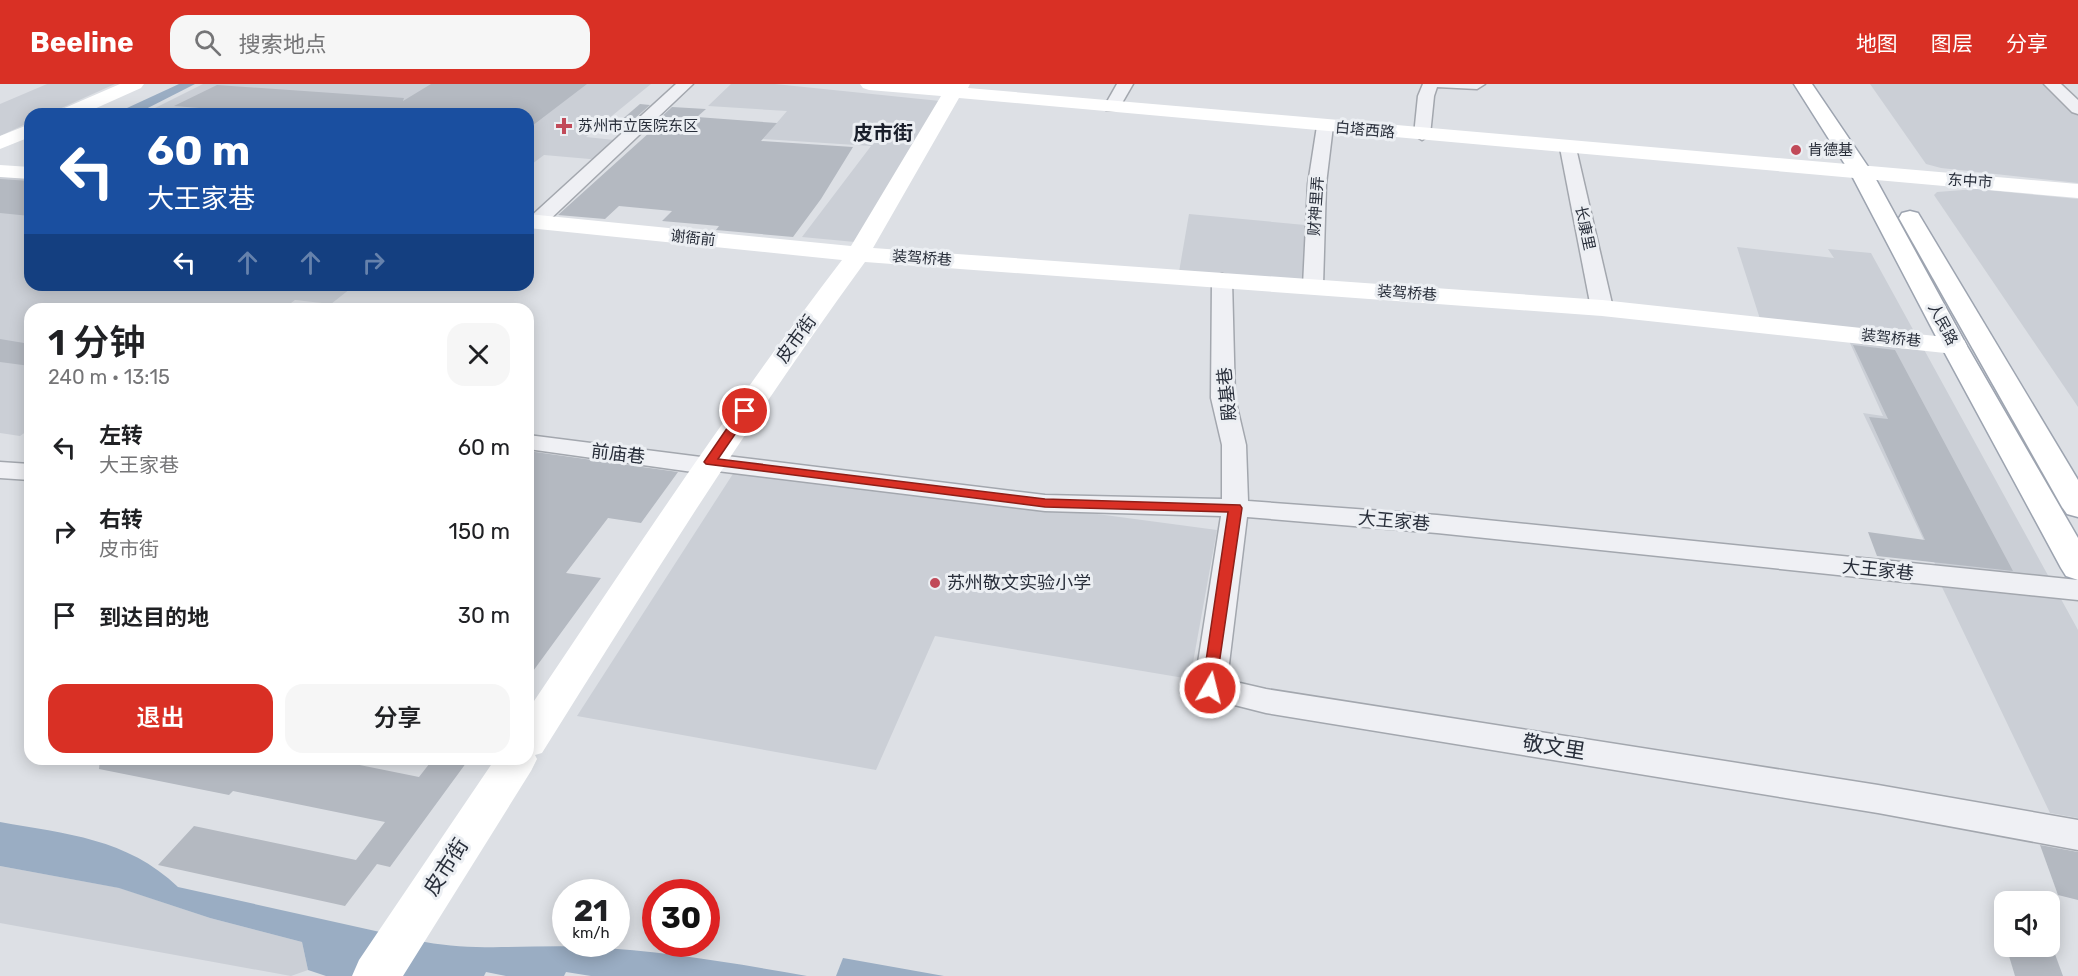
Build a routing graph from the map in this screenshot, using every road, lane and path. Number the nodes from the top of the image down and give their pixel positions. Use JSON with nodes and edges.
{"nodes":[{"id":1,"x":135,"y":84,"type":"edge"},
{"id":2,"x":686,"y":84,"type":"edge"},
{"id":3,"x":869,"y":84,"type":"edge"},
{"id":4,"x":1125,"y":84,"type":"edge"},
{"id":5,"x":1431,"y":84,"type":"edge"},
{"id":6,"x":1443,"y":84,"type":"edge"},
{"id":7,"x":1477,"y":84,"type":"edge"},
{"id":8,"x":1803,"y":84,"type":"edge"},
{"id":9,"x":1826,"y":84,"type":"edge"},
{"id":10,"x":2052,"y":84,"type":"edge"},
{"id":11,"x":957,"y":88,"type":"edge"},
{"id":12,"x":1112,"y":107,"type":"junction"},
{"id":13,"x":81,"y":108,"type":"edge"},
{"id":14,"x":2078,"y":109,"type":"edge"},
{"id":15,"x":1325,"y":126,"type":"junction"},
{"id":16,"x":24,"y":133,"type":"edge"},
{"id":17,"x":1422,"y":135,"type":"junction"},
{"id":18,"x":0,"y":144,"type":"edge"},
{"id":19,"x":1568,"y":148,"type":"junction"},
{"id":20,"x":0,"y":171,"type":"edge"},
{"id":21,"x":24,"y":173,"type":"edge"},
{"id":22,"x":1874,"y":174,"type":"junction"},
{"id":23,"x":2078,"y":190,"type":"edge"},
{"id":24,"x":534,"y":219,"type":"edge"},
{"id":25,"x":534,"y":221,"type":"edge"},
{"id":26,"x":858,"y":254,"type":"junction"},
{"id":27,"x":1222,"y":280,"type":"junction"},
{"id":28,"x":1313,"y":286,"type":"junction"},
{"id":29,"x":1602,"y":308,"type":"junction"},
{"id":30,"x":1954,"y":346,"type":"junction"},
{"id":31,"x":534,"y":443,"type":"edge"},
{"id":32,"x":709,"y":464,"type":"junction"},
{"id":33,"x":0,"y":470,"type":"edge"},
{"id":34,"x":24,"y":472,"type":"edge"},
{"id":35,"x":2078,"y":507,"type":"edge"},
{"id":36,"x":1235,"y":508,"type":"junction"},
{"id":37,"x":2078,"y":568,"type":"edge"},
{"id":38,"x":2078,"y":590,"type":"edge"},
{"id":39,"x":534,"y":733,"type":"edge"},
{"id":40,"x":513,"y":765,"type":"edge"},
{"id":41,"x":2078,"y":835,"type":"edge"},
{"id":42,"x":376,"y":976,"type":"edge"}],
"edges":[{"from":1,"to":13,"type":"main road"},
{"from":2,"to":24,"type":"street"},
{"from":3,"to":11,"type":"main road","name":"白塔西路"},
{"from":4,"to":12,"type":"street"},
{"from":5,"to":17,"type":"street"},
{"from":6,"to":7,"type":"street"},
{"from":8,"to":22,"type":"main road","name":"人民路"},
{"from":9,"to":22,"type":"main road","name":"人民路"},
{"from":10,"to":14,"type":"street"},
{"from":11,"to":12,"type":"main road","name":"白塔西路"},
{"from":11,"to":26,"type":"main road","name":"皮市街"},
{"from":12,"to":15,"type":"main road","name":"白塔西路"},
{"from":15,"to":17,"type":"main road","name":"白塔西路"},
{"from":15,"to":28,"type":"street","name":"财神里弄"},
{"from":16,"to":18,"type":"main road"},
{"from":17,"to":19,"type":"main road","name":"白塔西路"},
{"from":19,"to":22,"type":"main road","name":"白塔西路"},
{"from":19,"to":29,"type":"street","name":"长康里"},
{"from":20,"to":21,"type":"main road"},
{"from":22,"to":23,"type":"main road","name":"东中市"},
{"from":22,"to":30,"type":"main road","name":"人民路"},
{"from":22,"to":35,"type":"main road","name":"人民路"},
{"from":25,"to":26,"type":"main road","name":"谢衙前"},
{"from":26,"to":27,"type":"main road","name":"装驾桥巷"},
{"from":26,"to":32,"type":"main road","name":"皮市街"},
{"from":27,"to":28,"type":"main road","name":"装驾桥巷"},
{"from":27,"to":36,"type":"street","name":"殿基巷"},
{"from":28,"to":29,"type":"main road","name":"装驾桥巷"},
{"from":29,"to":30,"type":"main road","name":"装驾桥巷"},
{"from":30,"to":37,"type":"main road","name":"人民路"},
{"from":31,"to":32,"type":"street","name":"前庙巷"},
{"from":32,"to":36,"type":"street","name":"大王家巷"},
{"from":32,"to":39,"type":"main road","name":"皮市街"},
{"from":33,"to":34,"type":"street"},
{"from":36,"to":38,"type":"street","name":"大王家巷"},
{"from":36,"to":41,"type":"street","name":"敬文里"},
{"from":40,"to":42,"type":"main road","name":"皮市街"}]}
